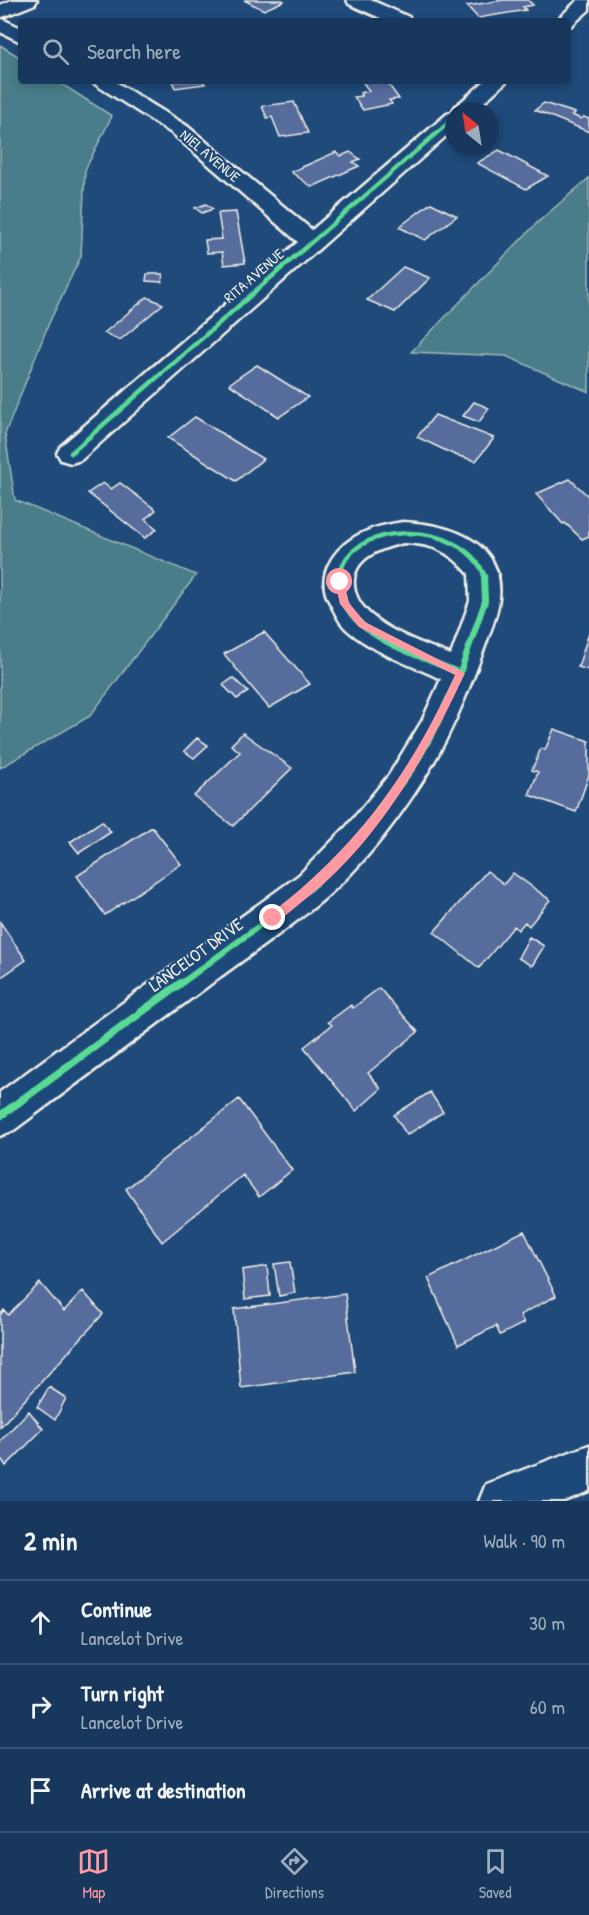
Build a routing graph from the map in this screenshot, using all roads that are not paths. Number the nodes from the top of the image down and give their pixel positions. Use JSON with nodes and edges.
{"nodes":[{"id":1,"x":28,"y":0,"type":"edge"},
{"id":2,"x":356,"y":0,"type":"edge"},
{"id":3,"x":589,"y":0,"type":"edge"},
{"id":4,"x":0,"y":12,"type":"edge"},
{"id":5,"x":395,"y":18,"type":"edge"},
{"id":6,"x":569,"y":18,"type":"edge"},
{"id":7,"x":0,"y":24,"type":"edge"},
{"id":8,"x":18,"y":34,"type":"edge"},
{"id":9,"x":105,"y":84,"type":"edge"},
{"id":10,"x":494,"y":84,"type":"edge"},
{"id":11,"x":472,"y":102,"type":"edge"},
{"id":12,"x":445,"y":126,"type":"edge"},
{"id":13,"x":312,"y":242,"type":"junction"},
{"id":14,"x":71,"y":453,"type":"dead end"},
{"id":15,"x":460,"y":673,"type":"junction"},
{"id":16,"x":0,"y":1116,"type":"edge"},
{"id":17,"x":589,"y":1468,"type":"edge"},
{"id":18,"x":503,"y":1501,"type":"edge"}],
"edges":[{"from":1,"to":4,"type":"street"},
{"from":2,"to":5,"type":"street"},
{"from":3,"to":6,"type":"street"},
{"from":7,"to":8,"type":"street"},
{"from":9,"to":13,"type":"street","name":"NIEL AVENUE"},
{"from":10,"to":11,"type":"street"},
{"from":12,"to":13,"type":"street","name":"RITA AVENUE"},
{"from":13,"to":14,"type":"street","name":"RITA AVENUE"},
{"from":15,"to":15,"type":"street","name":"LANCELOT DRIVE"},
{"from":15,"to":16,"type":"street","name":"LANCELOT DRIVE"},
{"from":17,"to":18,"type":"street"}]}
